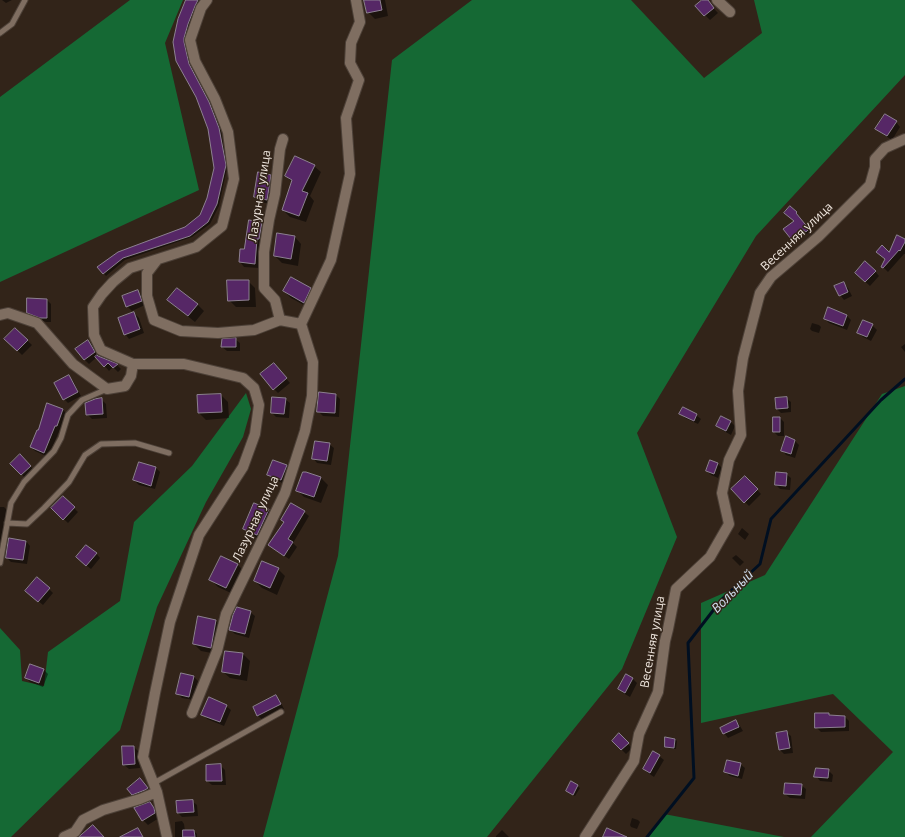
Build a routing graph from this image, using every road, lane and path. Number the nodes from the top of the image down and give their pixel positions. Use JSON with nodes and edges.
{"nodes":[{"id":1,"x":26,"y":0,"type":"edge"},
{"id":2,"x":207,"y":0,"type":"edge"},
{"id":3,"x":356,"y":0,"type":"edge"},
{"id":4,"x":717,"y":0,"type":"edge"},
{"id":5,"x":730,"y":12,"type":"dead end"},
{"id":6,"x":0,"y":33,"type":"edge"},
{"id":7,"x":283,"y":139,"type":"dead end"},
{"id":8,"x":905,"y":139,"type":"edge"},
{"id":9,"x":157,"y":260,"type":"junction"},
{"id":10,"x":0,"y":315,"type":"edge"},
{"id":11,"x":280,"y":320,"type":"junction"},
{"id":12,"x":301,"y":324,"type":"junction"},
{"id":13,"x":133,"y":364,"type":"junction"},
{"id":14,"x":108,"y":389,"type":"junction"},
{"id":15,"x":169,"y":453,"type":"dead end"},
{"id":16,"x":7,"y":523,"type":"junction"},
{"id":17,"x":0,"y":563,"type":"edge"},
{"id":18,"x":281,"y":712,"type":"dead end"},
{"id":19,"x":192,"y":714,"type":"dead end"},
{"id":20,"x":155,"y":788,"type":"junction"},
{"id":21,"x":64,"y":837,"type":"edge"},
{"id":22,"x":167,"y":837,"type":"edge"},
{"id":23,"x":585,"y":837,"type":"edge"}],
"edges":[{"from":1,"to":6,"type":"lane"},
{"from":2,"to":9,"type":"street"},
{"from":3,"to":12,"type":"street"},
{"from":4,"to":5,"type":"street"},
{"from":7,"to":11,"type":"street","name":"Лазурная улица"},
{"from":8,"to":23,"type":"street","name":"Весенняя улица"},
{"from":9,"to":11,"type":"street"},
{"from":9,"to":13,"type":"street"},
{"from":10,"to":14,"type":"street"},
{"from":11,"to":12,"type":"street"},
{"from":12,"to":19,"type":"street","name":"Лазурная улица"},
{"from":13,"to":14,"type":"street"},
{"from":13,"to":20,"type":"street"},
{"from":14,"to":16,"type":"lane"},
{"from":15,"to":16,"type":"lane"},
{"from":16,"to":17,"type":"lane"},
{"from":18,"to":20,"type":"lane"},
{"from":20,"to":21,"type":"street"},
{"from":20,"to":22,"type":"street"}]}
